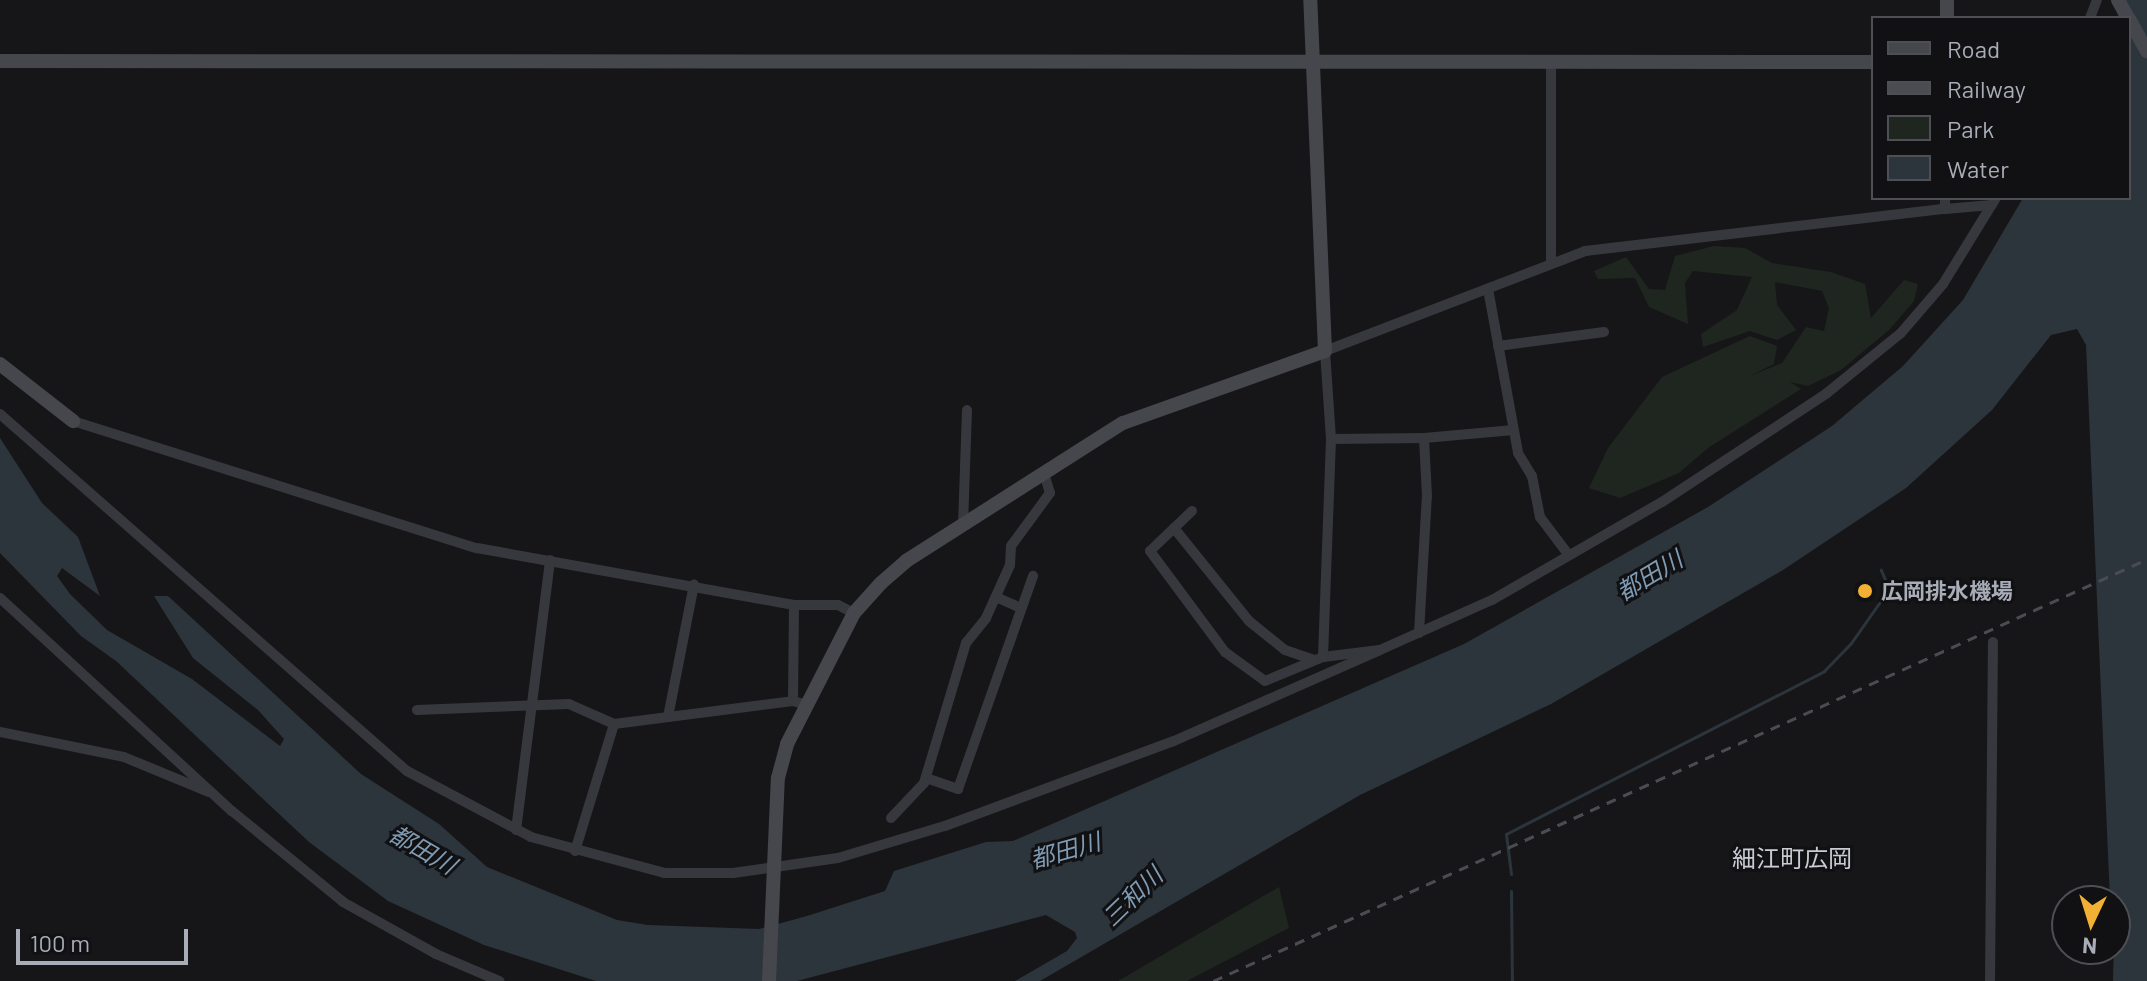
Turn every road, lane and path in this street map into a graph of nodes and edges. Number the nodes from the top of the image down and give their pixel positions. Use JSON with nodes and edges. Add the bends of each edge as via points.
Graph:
{"nodes":[{"id":1,"x":1310,"y":0,"type":"edge"},
{"id":2,"x":2131,"y":23,"type":"edge"},
{"id":3,"x":2147,"y":51,"type":"edge"},
{"id":4,"x":1313,"y":59,"type":"junction"},
{"id":5,"x":1551,"y":60,"type":"junction"},
{"id":6,"x":0,"y":61,"type":"edge"},
{"id":7,"x":1871,"y":62,"type":"edge"},
{"id":8,"x":1994,"y":202,"type":"edge"},
{"id":9,"x":1945,"y":204,"type":"edge"},
{"id":10,"x":1551,"y":263,"type":"junction"},
{"id":11,"x":1488,"y":289,"type":"junction"},
{"id":12,"x":1604,"y":332,"type":"dead end"},
{"id":13,"x":1498,"y":346,"type":"junction"},
{"id":14,"x":1325,"y":351,"type":"junction"},
{"id":15,"x":0,"y":364,"type":"edge"},
{"id":16,"x":967,"y":410,"type":"dead end"},
{"id":17,"x":0,"y":414,"type":"edge"},
{"id":18,"x":73,"y":421,"type":"joint"},
{"id":19,"x":1514,"y":430,"type":"junction"},
{"id":20,"x":1424,"y":438,"type":"junction"},
{"id":21,"x":1331,"y":439,"type":"junction"},
{"id":22,"x":1044,"y":473,"type":"junction"},
{"id":23,"x":1192,"y":511,"type":"dead end"},
{"id":24,"x":963,"y":525,"type":"junction"},
{"id":25,"x":1174,"y":528,"type":"junction"},
{"id":26,"x":1568,"y":554,"type":"junction"},
{"id":27,"x":550,"y":560,"type":"junction"},
{"id":28,"x":1033,"y":576,"type":"dead end"},
{"id":29,"x":694,"y":585,"type":"junction"},
{"id":30,"x":996,"y":597,"type":"junction"},
{"id":31,"x":0,"y":598,"type":"edge"},
{"id":32,"x":794,"y":605,"type":"junction"},
{"id":33,"x":1021,"y":608,"type":"junction"},
{"id":34,"x":854,"y":613,"type":"junction"},
{"id":35,"x":1419,"y":633,"type":"junction"},
{"id":36,"x":1993,"y":642,"type":"dead end"},
{"id":37,"x":1380,"y":650,"type":"junction"},
{"id":38,"x":1318,"y":658,"type":"junction"},
{"id":39,"x":800,"y":703,"type":"junction"},
{"id":40,"x":533,"y":704,"type":"junction"},
{"id":41,"x":417,"y":710,"type":"dead end"},
{"id":42,"x":668,"y":717,"type":"junction"},
{"id":43,"x":614,"y":724,"type":"junction"},
{"id":44,"x":0,"y":732,"type":"edge"},
{"id":45,"x":926,"y":778,"type":"junction"},
{"id":46,"x":211,"y":792,"type":"junction"},
{"id":47,"x":891,"y":818,"type":"dead end"},
{"id":48,"x":516,"y":830,"type":"junction"},
{"id":49,"x":575,"y":851,"type":"junction"},
{"id":50,"x":774,"y":871,"type":"junction"},
{"id":51,"x":499,"y":981,"type":"edge"},
{"id":52,"x":769,"y":981,"type":"edge"},
{"id":53,"x":1990,"y":981,"type":"edge"}],
"edges":[{"from":1,"to":4,"type":"street"},
{"from":2,"to":3,"type":"street"},
{"from":4,"to":5,"type":"street"},
{"from":4,"to":6,"type":"street"},
{"from":4,"to":14,"type":"street"},
{"from":5,"to":7,"type":"street"},
{"from":5,"to":10,"type":"street"},
{"from":8,"to":9,"type":"street"},
{"from":8,"to":26,"type":"street","via":[[1943,284],[1901,333],[1748,448]]},
{"from":9,"to":10,"type":"street","via":[[1628,245]]},
{"from":10,"to":11,"type":"street"},
{"from":11,"to":13,"type":"street"},
{"from":11,"to":14,"type":"street"},
{"from":12,"to":13,"type":"street"},
{"from":13,"to":19,"type":"street"},
{"from":14,"to":21,"type":"street"},
{"from":14,"to":22,"type":"street","via":[[1123,423]]},
{"from":15,"to":18,"type":"street"},
{"from":16,"to":24,"type":"street"},
{"from":17,"to":48,"type":"street","via":[[407,771]]},
{"from":18,"to":27,"type":"street","via":[[477,548]]},
{"from":19,"to":20,"type":"street"},
{"from":19,"to":26,"type":"street","via":[[1518,453],[1532,476],[1540,517]]},
{"from":20,"to":21,"type":"street"},
{"from":20,"to":35,"type":"street","via":[[1427,496]]},
{"from":21,"to":38,"type":"street"},
{"from":22,"to":24,"type":"street"},
{"from":22,"to":30,"type":"street","via":[[1050,493],[1011,546],[1010,565]]},
{"from":23,"to":25,"type":"street"},
{"from":24,"to":34,"type":"street","via":[[906,561]]},
{"from":25,"to":38,"type":"street","via":[[1249,621],[1285,650]]},
{"from":25,"to":38,"type":"street","via":[[1150,551],[1225,652],[1265,681]]},
{"from":26,"to":35,"type":"street","via":[[1492,600]]},
{"from":27,"to":29,"type":"street"},
{"from":27,"to":40,"type":"street"},
{"from":28,"to":33,"type":"street"},
{"from":29,"to":32,"type":"street"},
{"from":29,"to":42,"type":"street"},
{"from":30,"to":33,"type":"street"},
{"from":30,"to":45,"type":"street","via":[[966,643]]},
{"from":31,"to":46,"type":"street"},
{"from":32,"to":34,"type":"street","via":[[838,605]]},
{"from":32,"to":39,"type":"street"},
{"from":33,"to":45,"type":"street","via":[[958,789]]},
{"from":34,"to":39,"type":"street"},
{"from":35,"to":37,"type":"street"},
{"from":36,"to":53,"type":"street"},
{"from":37,"to":38,"type":"street"},
{"from":37,"to":50,"type":"street","via":[[1187,736],[958,821],[838,858]]},
{"from":39,"to":42,"type":"street"},
{"from":39,"to":50,"type":"street","via":[[778,778]]},
{"from":40,"to":41,"type":"street"},
{"from":40,"to":43,"type":"street","via":[[569,704]]},
{"from":40,"to":48,"type":"street"},
{"from":42,"to":43,"type":"street"},
{"from":43,"to":49,"type":"street"},
{"from":44,"to":46,"type":"street","via":[[124,757]]},
{"from":45,"to":47,"type":"street"},
{"from":46,"to":51,"type":"street","via":[[343,902],[436,954]]},
{"from":48,"to":49,"type":"street"},
{"from":49,"to":50,"type":"street","via":[[664,873]]},
{"from":50,"to":52,"type":"street"}]}
